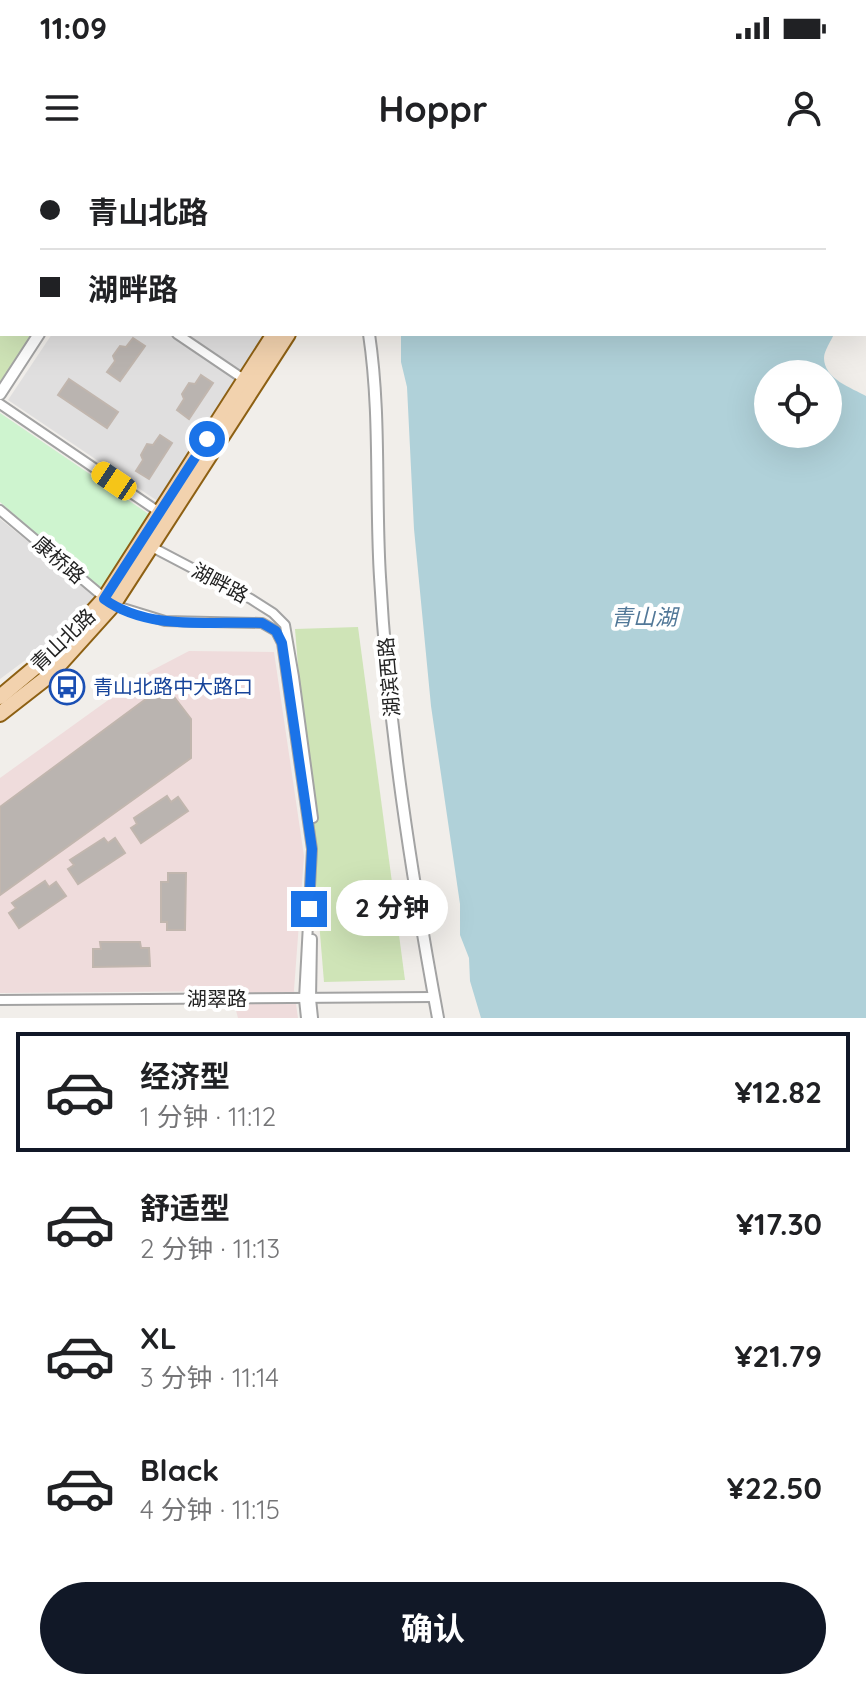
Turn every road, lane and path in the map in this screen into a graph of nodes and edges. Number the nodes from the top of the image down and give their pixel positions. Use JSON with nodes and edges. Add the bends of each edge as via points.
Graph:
{"nodes":[{"id":1,"x":38,"y":336,"type":"edge"},
{"id":2,"x":180,"y":336,"type":"edge"},
{"id":3,"x":273,"y":336,"type":"edge"},
{"id":4,"x":287,"y":336,"type":"edge"},
{"id":5,"x":369,"y":336,"type":"edge"},
{"id":6,"x":245,"y":380,"type":"junction"},
{"id":7,"x":0,"y":394,"type":"edge"},
{"id":8,"x":0,"y":404,"type":"edge"},
{"id":9,"x":0,"y":510,"type":"edge"},
{"id":10,"x":159,"y":512,"type":"junction"},
{"id":11,"x":146,"y":544,"type":"junction"},
{"id":12,"x":112,"y":604,"type":"junction"},
{"id":13,"x":0,"y":697,"type":"edge"},
{"id":14,"x":0,"y":714,"type":"edge"},
{"id":15,"x":434,"y":997,"type":"junction"},
{"id":16,"x":308,"y":999,"type":"junction"},
{"id":17,"x":0,"y":1000,"type":"edge"},
{"id":18,"x":306,"y":1018,"type":"edge"},
{"id":19,"x":313,"y":1018,"type":"edge"},
{"id":20,"x":438,"y":1018,"type":"edge"}],
"edges":[{"from":1,"to":7,"type":"street"},
{"from":2,"to":6,"type":"street"},
{"from":3,"to":6,"type":"main road","name":"青山北路"},
{"from":4,"to":11,"type":"main road","name":"青山北路"},
{"from":5,"to":15,"type":"street","name":"湖滨西路","via":[[380,577],[398,776]]},
{"from":6,"to":10,"type":"main road","name":"青山北路"},
{"from":8,"to":10,"type":"street"},
{"from":9,"to":12,"type":"street","name":"康桥路"},
{"from":10,"to":11,"type":"main road","name":"青山北路"},
{"from":11,"to":12,"type":"main road","name":"青山北路"},
{"from":11,"to":16,"type":"street","name":"湖畔路","via":[[251,599],[285,625],[317,850]]},
{"from":12,"to":13,"type":"main road","name":"青山北路"},
{"from":12,"to":14,"type":"main road","name":"青山北路","via":[[50,675]]},
{"from":12,"to":16,"type":"street","name":"湖畔路","via":[[165,621],[262,623],[276,631],[282,643],[312,849]]},
{"from":15,"to":16,"type":"street","name":"湖翠路"},
{"from":15,"to":20,"type":"street","name":"湖滨西路"},
{"from":16,"to":17,"type":"street","name":"湖翠路"},
{"from":16,"to":18,"type":"street","name":"湖畔路"},
{"from":16,"to":19,"type":"street","name":"湖畔路"}]}
